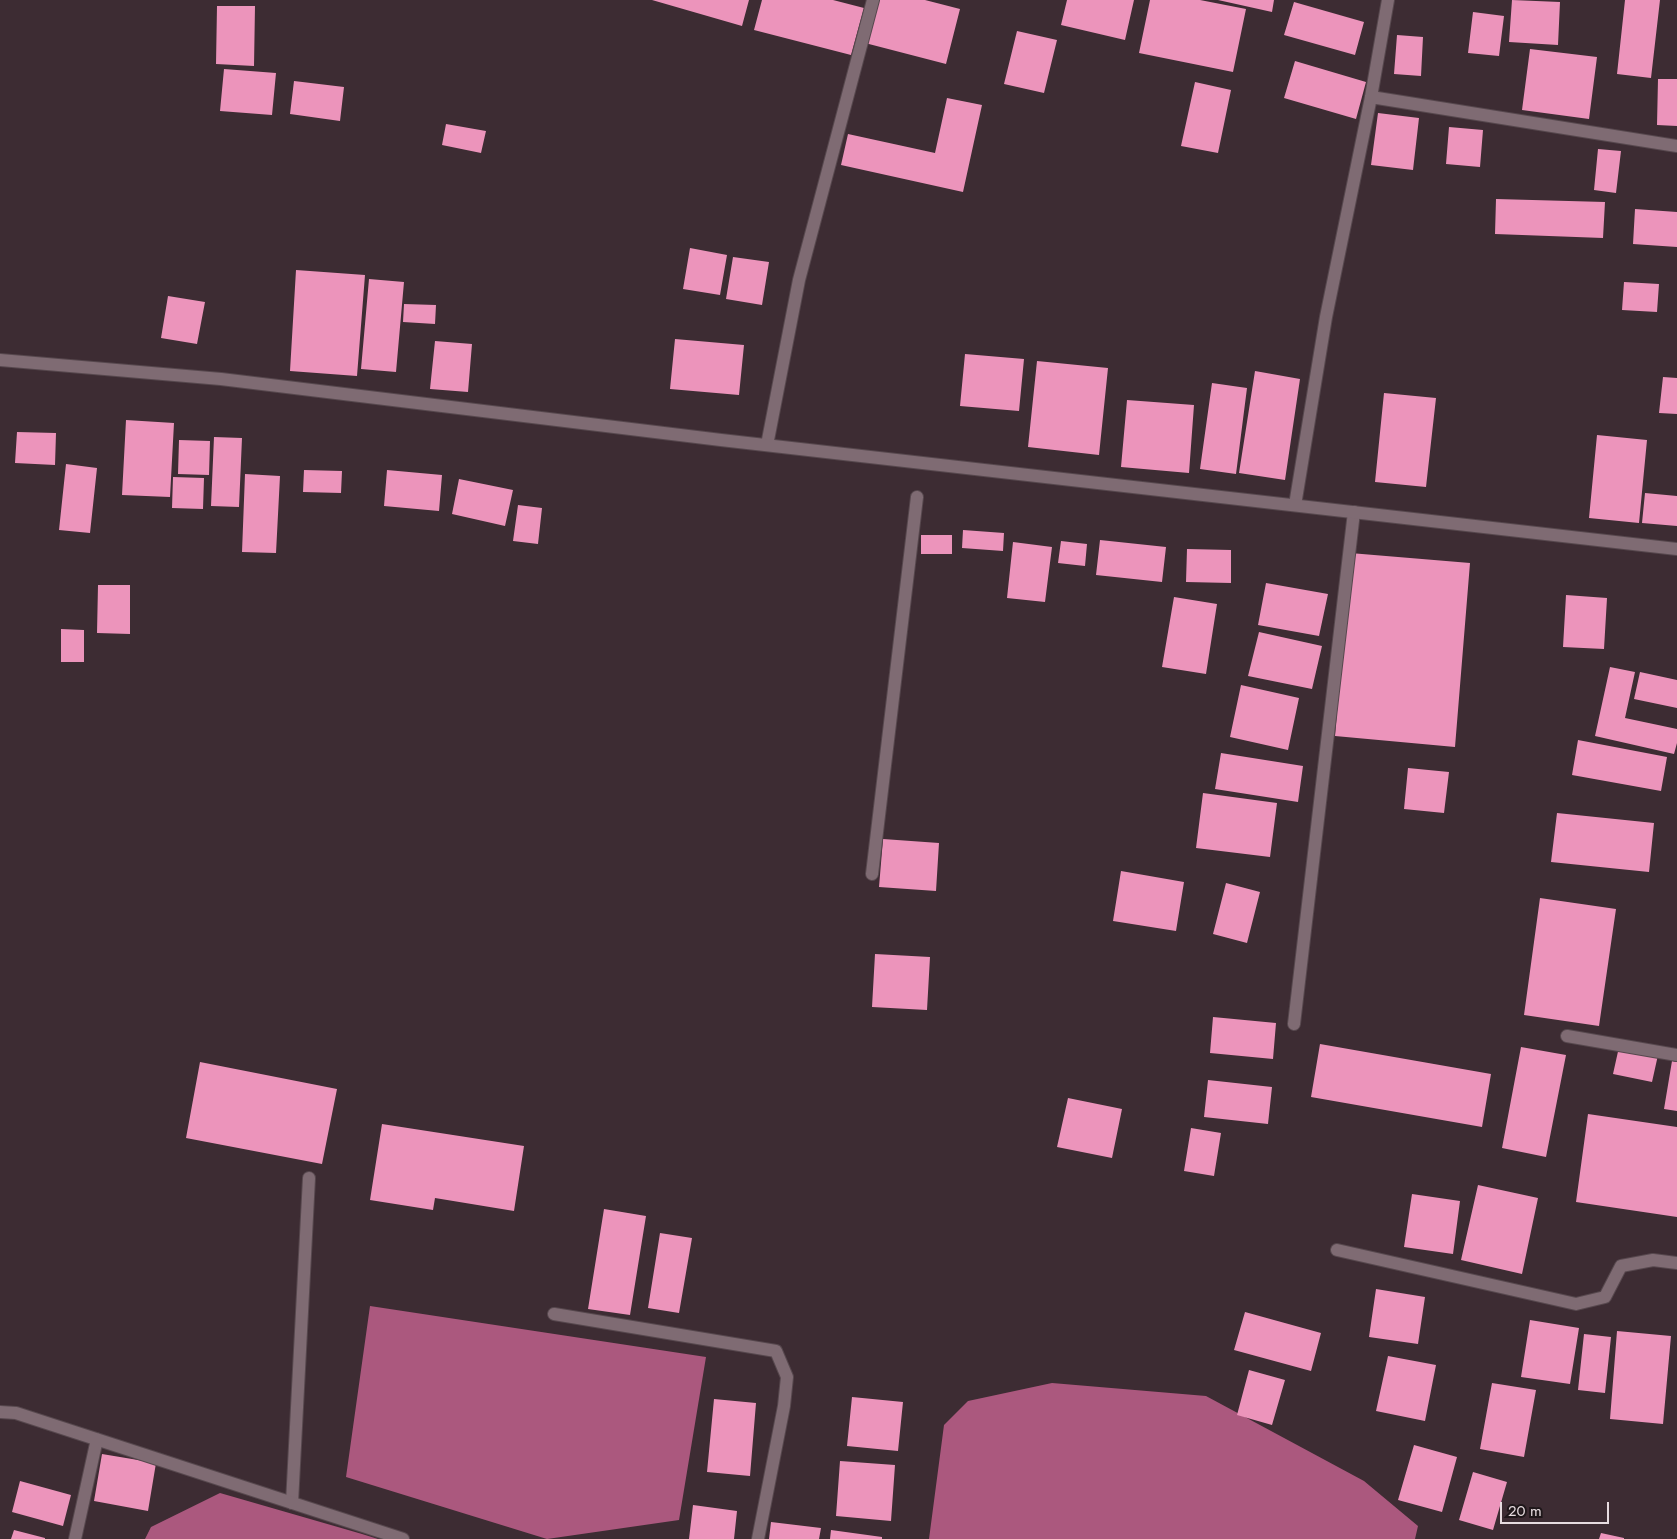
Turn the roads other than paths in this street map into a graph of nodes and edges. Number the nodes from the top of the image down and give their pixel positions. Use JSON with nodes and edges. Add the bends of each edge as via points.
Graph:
{"nodes":[{"id":1,"x":873,"y":0,"type":"edge"},
{"id":2,"x":1388,"y":0,"type":"edge"},
{"id":3,"x":1372,"y":97,"type":"junction"},
{"id":4,"x":1677,"y":146,"type":"edge"},
{"id":5,"x":0,"y":360,"type":"edge"},
{"id":6,"x":766,"y":445,"type":"junction"},
{"id":7,"x":918,"y":497,"type":"dead end"},
{"id":8,"x":1295,"y":505,"type":"junction"},
{"id":9,"x":1354,"y":512,"type":"junction"},
{"id":10,"x":1677,"y":550,"type":"edge"},
{"id":11,"x":872,"y":874,"type":"dead end"},
{"id":12,"x":1294,"y":1024,"type":"dead end"},
{"id":13,"x":1567,"y":1036,"type":"dead end"},
{"id":14,"x":1677,"y":1055,"type":"edge"},
{"id":15,"x":309,"y":1178,"type":"dead end"},
{"id":16,"x":1337,"y":1250,"type":"dead end"},
{"id":17,"x":1677,"y":1263,"type":"edge"},
{"id":18,"x":554,"y":1314,"type":"dead end"},
{"id":19,"x":0,"y":1412,"type":"edge"},
{"id":20,"x":97,"y":1439,"type":"junction"},
{"id":21,"x":292,"y":1503,"type":"junction"},
{"id":22,"x":75,"y":1539,"type":"edge"},
{"id":23,"x":403,"y":1539,"type":"edge"},
{"id":24,"x":758,"y":1539,"type":"edge"}],
"edges":[{"from":1,"to":6,"type":"street","via":[[799,280]]},
{"from":2,"to":3,"type":"street"},
{"from":3,"to":4,"type":"street"},
{"from":3,"to":8,"type":"street","via":[[1326,317]]},
{"from":5,"to":6,"type":"street","via":[[221,379]]},
{"from":6,"to":8,"type":"street"},
{"from":7,"to":11,"type":"street"},
{"from":8,"to":9,"type":"street"},
{"from":9,"to":10,"type":"street"},
{"from":9,"to":12,"type":"street"},
{"from":13,"to":14,"type":"street"},
{"from":15,"to":21,"type":"street"},
{"from":16,"to":17,"type":"street","via":[[1576,1304],[1605,1296],[1621,1266],[1653,1260]]},
{"from":18,"to":24,"type":"street","via":[[776,1351],[787,1377]]},
{"from":19,"to":20,"type":"street","via":[[16,1413]]},
{"from":20,"to":21,"type":"street"},
{"from":20,"to":22,"type":"street"},
{"from":21,"to":23,"type":"street"}]}
